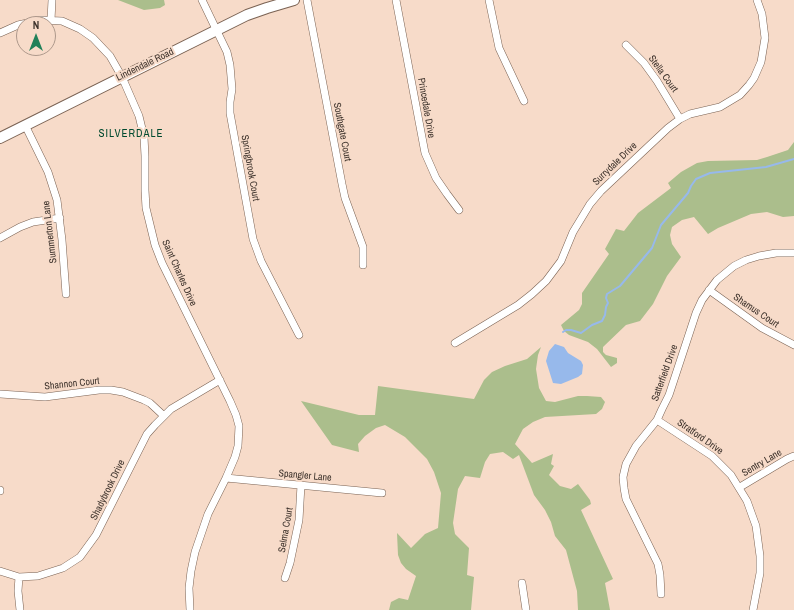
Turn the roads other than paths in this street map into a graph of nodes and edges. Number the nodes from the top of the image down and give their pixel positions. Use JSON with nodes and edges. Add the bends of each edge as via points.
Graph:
{"nodes":[{"id":1,"x":52,"y":0,"type":"edge"},
{"id":2,"x":202,"y":0,"type":"edge"},
{"id":3,"x":294,"y":0,"type":"edge"},
{"id":4,"x":307,"y":0,"type":"edge"},
{"id":5,"x":396,"y":0,"type":"edge"},
{"id":6,"x":489,"y":0,"type":"edge"},
{"id":7,"x":757,"y":0,"type":"edge"},
{"id":8,"x":51,"y":16,"type":"edge"},
{"id":9,"x":56,"y":21,"type":"edge"},
{"id":10,"x":16,"y":26,"type":"edge"},
{"id":11,"x":216,"y":30,"type":"junction"},
{"id":12,"x":0,"y":33,"type":"edge"},
{"id":13,"x":626,"y":45,"type":"dead end"},
{"id":14,"x":122,"y":77,"type":"junction"},
{"id":15,"x":524,"y":101,"type":"dead end"},
{"id":16,"x":680,"y":119,"type":"junction"},
{"id":17,"x":25,"y":125,"type":"junction"},
{"id":18,"x":0,"y":138,"type":"edge"},
{"id":19,"x":459,"y":210,"type":"dead end"},
{"id":20,"x":60,"y":218,"type":"junction"},
{"id":21,"x":0,"y":238,"type":"edge"},
{"id":22,"x":794,"y":253,"type":"edge"},
{"id":23,"x":363,"y":265,"type":"dead end"},
{"id":24,"x":709,"y":290,"type":"junction"},
{"id":25,"x":66,"y":294,"type":"dead end"},
{"id":26,"x":299,"y":335,"type":"dead end"},
{"id":27,"x":455,"y":343,"type":"dead end"},
{"id":28,"x":794,"y":345,"type":"edge"},
{"id":29,"x":220,"y":380,"type":"junction"},
{"id":30,"x":0,"y":394,"type":"edge"},
{"id":31,"x":164,"y":416,"type":"junction"},
{"id":32,"x":657,"y":420,"type":"junction"},
{"id":33,"x":794,"y":456,"type":"edge"},
{"id":34,"x":226,"y":478,"type":"junction"},
{"id":35,"x":301,"y":485,"type":"junction"},
{"id":36,"x":740,"y":487,"type":"junction"},
{"id":37,"x":382,"y":493,"type":"dead end"},
{"id":38,"x":0,"y":571,"type":"edge"},
{"id":39,"x":19,"y":576,"type":"junction"},
{"id":40,"x":285,"y":578,"type":"dead end"},
{"id":41,"x":522,"y":583,"type":"dead end"},
{"id":42,"x":661,"y":594,"type":"dead end"},
{"id":43,"x":20,"y":610,"type":"edge"},
{"id":44,"x":190,"y":610,"type":"edge"},
{"id":45,"x":526,"y":610,"type":"edge"},
{"id":46,"x":753,"y":610,"type":"edge"}],
"edges":[{"from":1,"to":8,"type":"street"},
{"from":2,"to":11,"type":"street","name":"Springbrook Court"},
{"from":3,"to":11,"type":"street","name":"Lindendale Road","via":[[247,15]]},
{"from":4,"to":23,"type":"street","name":"Southgate Court","via":[[343,191],[363,247]]},
{"from":5,"to":19,"type":"street","name":"Princedale Drive","via":[[425,153],[436,178]]},
{"from":6,"to":15,"type":"street","via":[[499,48]]},
{"from":7,"to":16,"type":"street","name":"Surrydale Drive","via":[[762,14],[765,38],[761,62],[754,78],[740,95],[720,107]]},
{"from":9,"to":14,"type":"street","name":"Saint Charles Drive","via":[[80,29],[93,38],[110,56]]},
{"from":10,"to":12,"type":"street","name":"Saint Charles Drive"},
{"from":11,"to":14,"type":"street","name":"Lindendale Road"},
{"from":11,"to":26,"type":"street","name":"Springbrook Court","via":[[230,64],[230,113],[253,239],[261,261]]},
{"from":13,"to":16,"type":"street","name":"Stella Court","via":[[644,63]]},
{"from":14,"to":17,"type":"street","name":"Lindendale Road"},
{"from":14,"to":29,"type":"street","name":"Saint Charles Drive","via":[[139,116],[144,137],[146,208],[155,245]]},
{"from":16,"to":27,"type":"street","name":"Surrydale Drive","via":[[590,204],[573,232],[561,261],[546,281],[518,305]]},
{"from":17,"to":18,"type":"street","name":"Lindendale Road"},
{"from":17,"to":20,"type":"street","name":"Summerton Lane","via":[[48,172]]},
{"from":20,"to":21,"type":"street","via":[[20,226]]},
{"from":20,"to":25,"type":"street","name":"Summerton Lane"},
{"from":22,"to":24,"type":"street","name":"Satterfield Drive","via":[[776,253],[746,260],[723,274]]},
{"from":24,"to":28,"type":"street","name":"Shamus Court","via":[[762,328]]},
{"from":24,"to":32,"type":"street","name":"Satterfield Drive","via":[[696,313],[669,395]]},
{"from":29,"to":31,"type":"street","name":"Shadybrook Drive"},
{"from":29,"to":34,"type":"street","name":"Saint Charles Drive","via":[[234,408],[238,426],[238,446]]},
{"from":30,"to":31,"type":"street","name":"Shannon Court","via":[[45,397],[111,390],[144,400]]},
{"from":31,"to":39,"type":"street","name":"Shadybrook Drive","via":[[147,434],[96,535],[80,558],[51,573]]},
{"from":32,"to":36,"type":"street","name":"Stratford Drive","via":[[712,456]]},
{"from":32,"to":42,"type":"street","name":"Satterfield Drive","via":[[630,455],[624,471],[624,488],[626,500],[658,564]]},
{"from":33,"to":36,"type":"street","name":"Sentry Lane"},
{"from":34,"to":35,"type":"street","name":"Spangler Lane"},
{"from":34,"to":44,"type":"street","name":"Saint Charles Drive","via":[[208,514],[195,552],[189,588]]},
{"from":35,"to":37,"type":"street","name":"Spangler Lane"},
{"from":35,"to":40,"type":"street","name":"Selma Court","via":[[299,520]]},
{"from":36,"to":46,"type":"street","name":"Stratford Drive","via":[[754,518],[759,540],[760,573]]},
{"from":38,"to":39,"type":"street","name":"Shadybrook Drive"},
{"from":39,"to":43,"type":"street"},
{"from":41,"to":45,"type":"street"}]}
